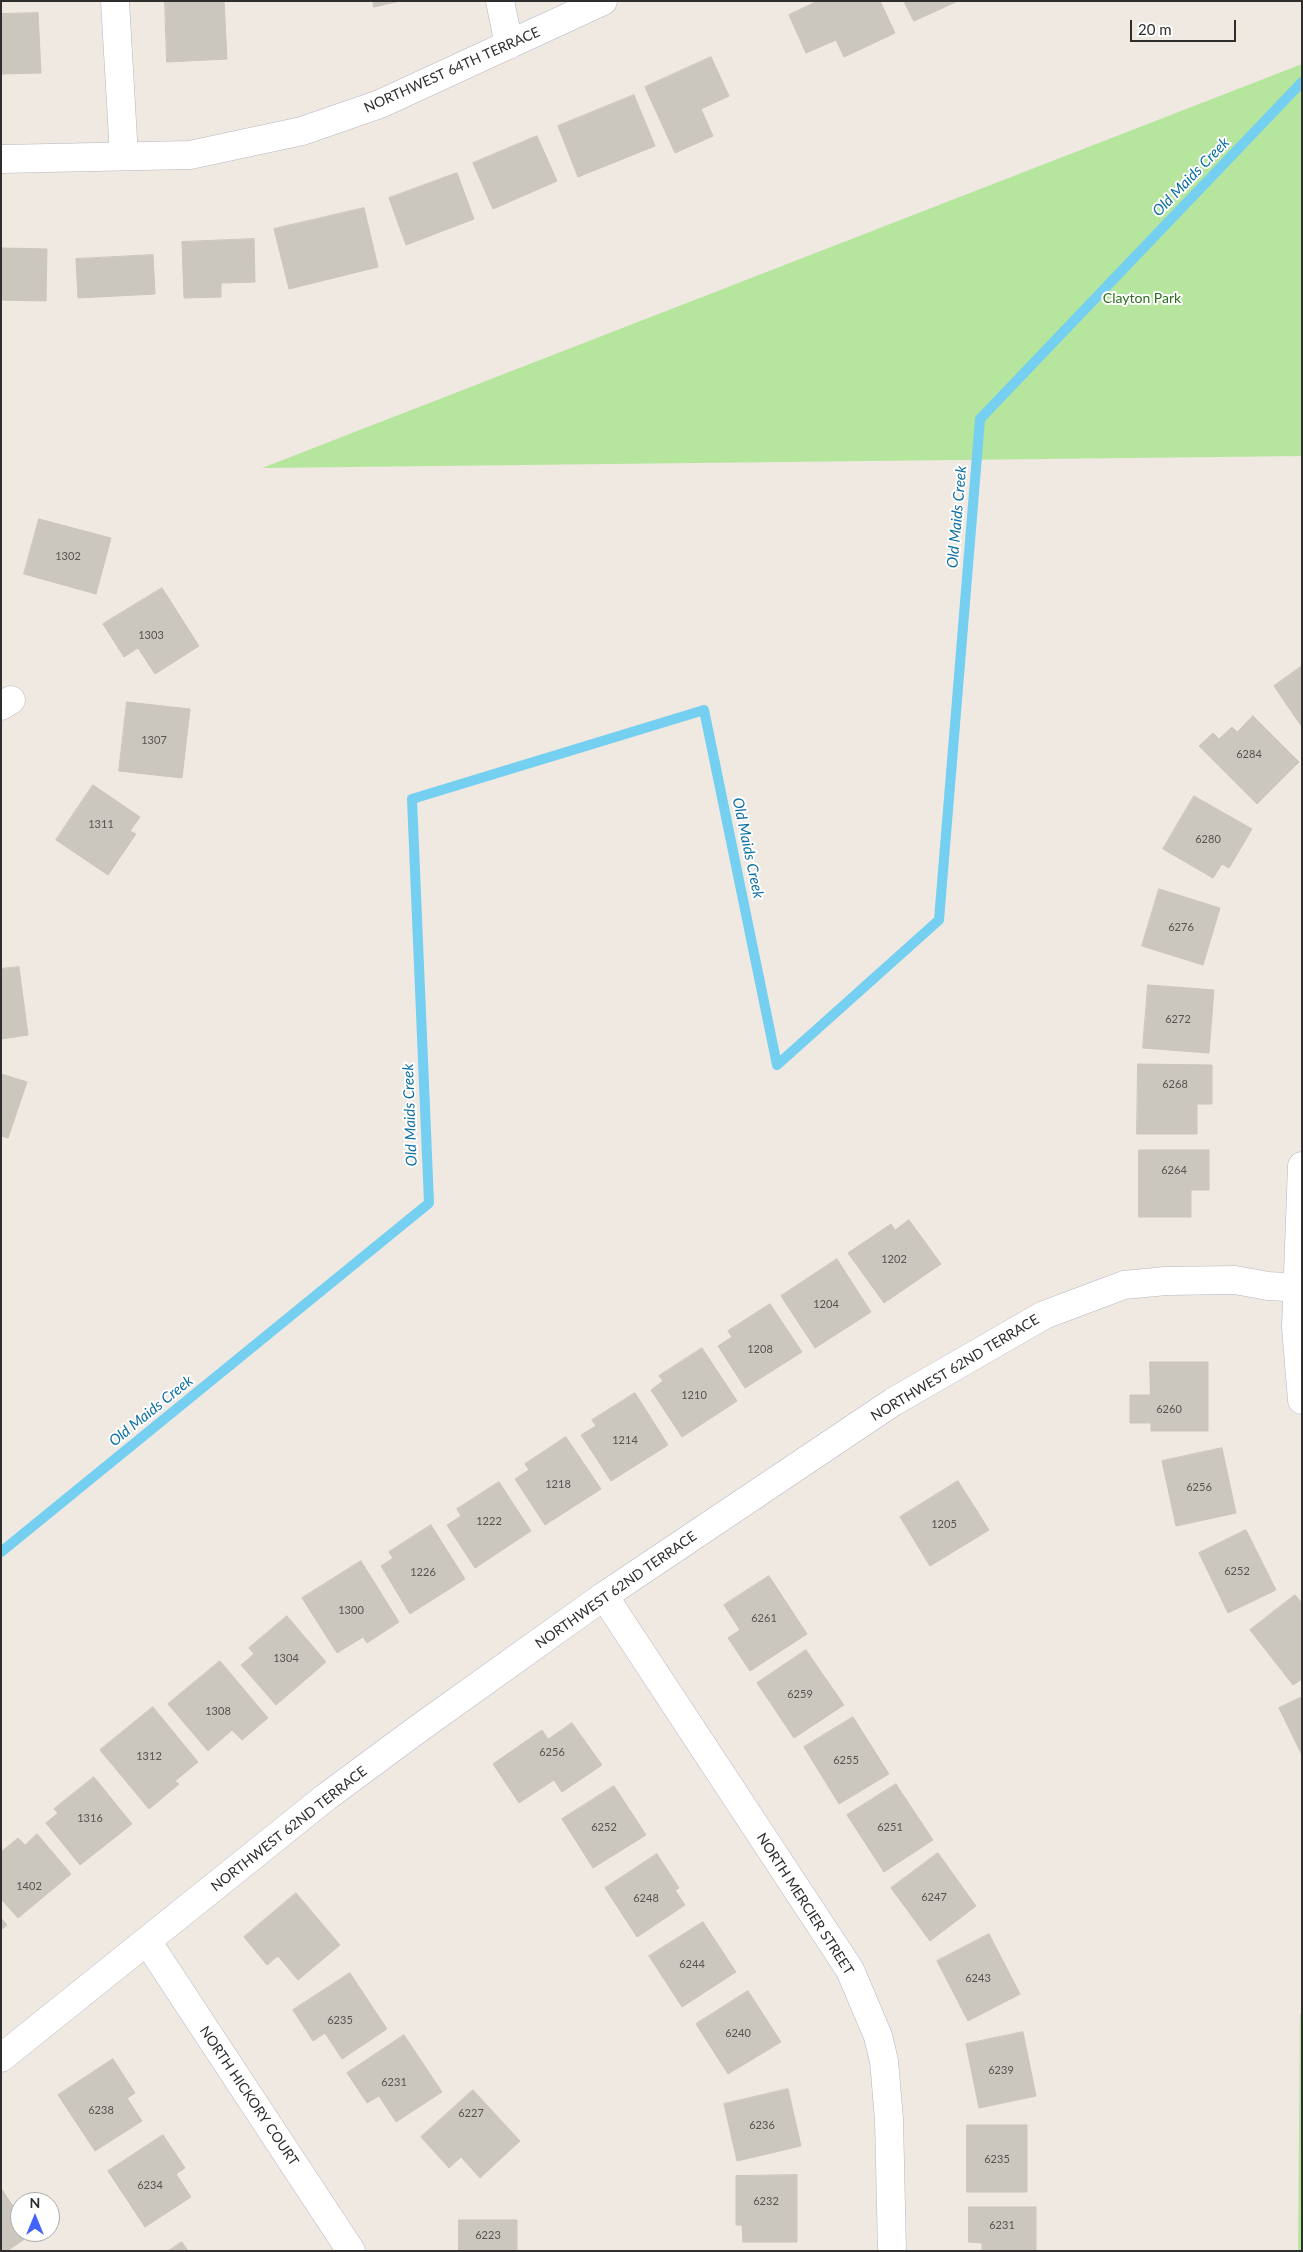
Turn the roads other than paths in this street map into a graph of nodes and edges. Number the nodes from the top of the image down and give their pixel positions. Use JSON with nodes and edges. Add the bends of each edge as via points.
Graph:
{"nodes":[{"id":1,"x":115,"y":1,"type":"edge"},
{"id":2,"x":500,"y":1,"type":"edge"},
{"id":3,"x":603,"y":1,"type":"edge"},
{"id":4,"x":508,"y":45,"type":"junction"},
{"id":5,"x":124,"y":156,"type":"junction"},
{"id":6,"x":1,"y":159,"type":"edge"},
{"id":7,"x":1302,"y":1166,"type":"edge"},
{"id":8,"x":1300,"y":1288,"type":"edge"},
{"id":9,"x":1302,"y":1400,"type":"edge"},
{"id":10,"x":604,"y":1596,"type":"junction"},
{"id":11,"x":147,"y":1941,"type":"junction"},
{"id":12,"x":1,"y":2058,"type":"edge"},
{"id":13,"x":352,"y":2251,"type":"edge"},
{"id":14,"x":892,"y":2251,"type":"edge"}],
"edges":[{"from":1,"to":5,"type":"street"},
{"from":2,"to":4,"type":"street"},
{"from":3,"to":4,"type":"street","name":"NORTHWEST 64TH TERRACE"},
{"from":4,"to":5,"type":"street","name":"NORTHWEST 64TH TERRACE","via":[[380,104],[302,131],[190,154]]},
{"from":5,"to":6,"type":"street","name":"NORTHWEST 64TH TERRACE"},
{"from":7,"to":8,"type":"street"},
{"from":8,"to":9,"type":"street","via":[[1296,1327]]},
{"from":8,"to":10,"type":"street","name":"NORTHWEST 62ND TERRACE","via":[[1234,1280],[1124,1285],[1044,1315],[893,1402]]},
{"from":10,"to":11,"type":"street","name":"NORTHWEST 62ND TERRACE","via":[[326,1797]]},
{"from":10,"to":14,"type":"street","name":"NORTH MERCIER STREET","via":[[850,1970],[878,2036],[884,2061],[889,2119]]},
{"from":11,"to":12,"type":"street","name":"NORTHWEST 62ND TERRACE"},
{"from":11,"to":13,"type":"street","name":"NORTH HICKORY COURT"}]}
